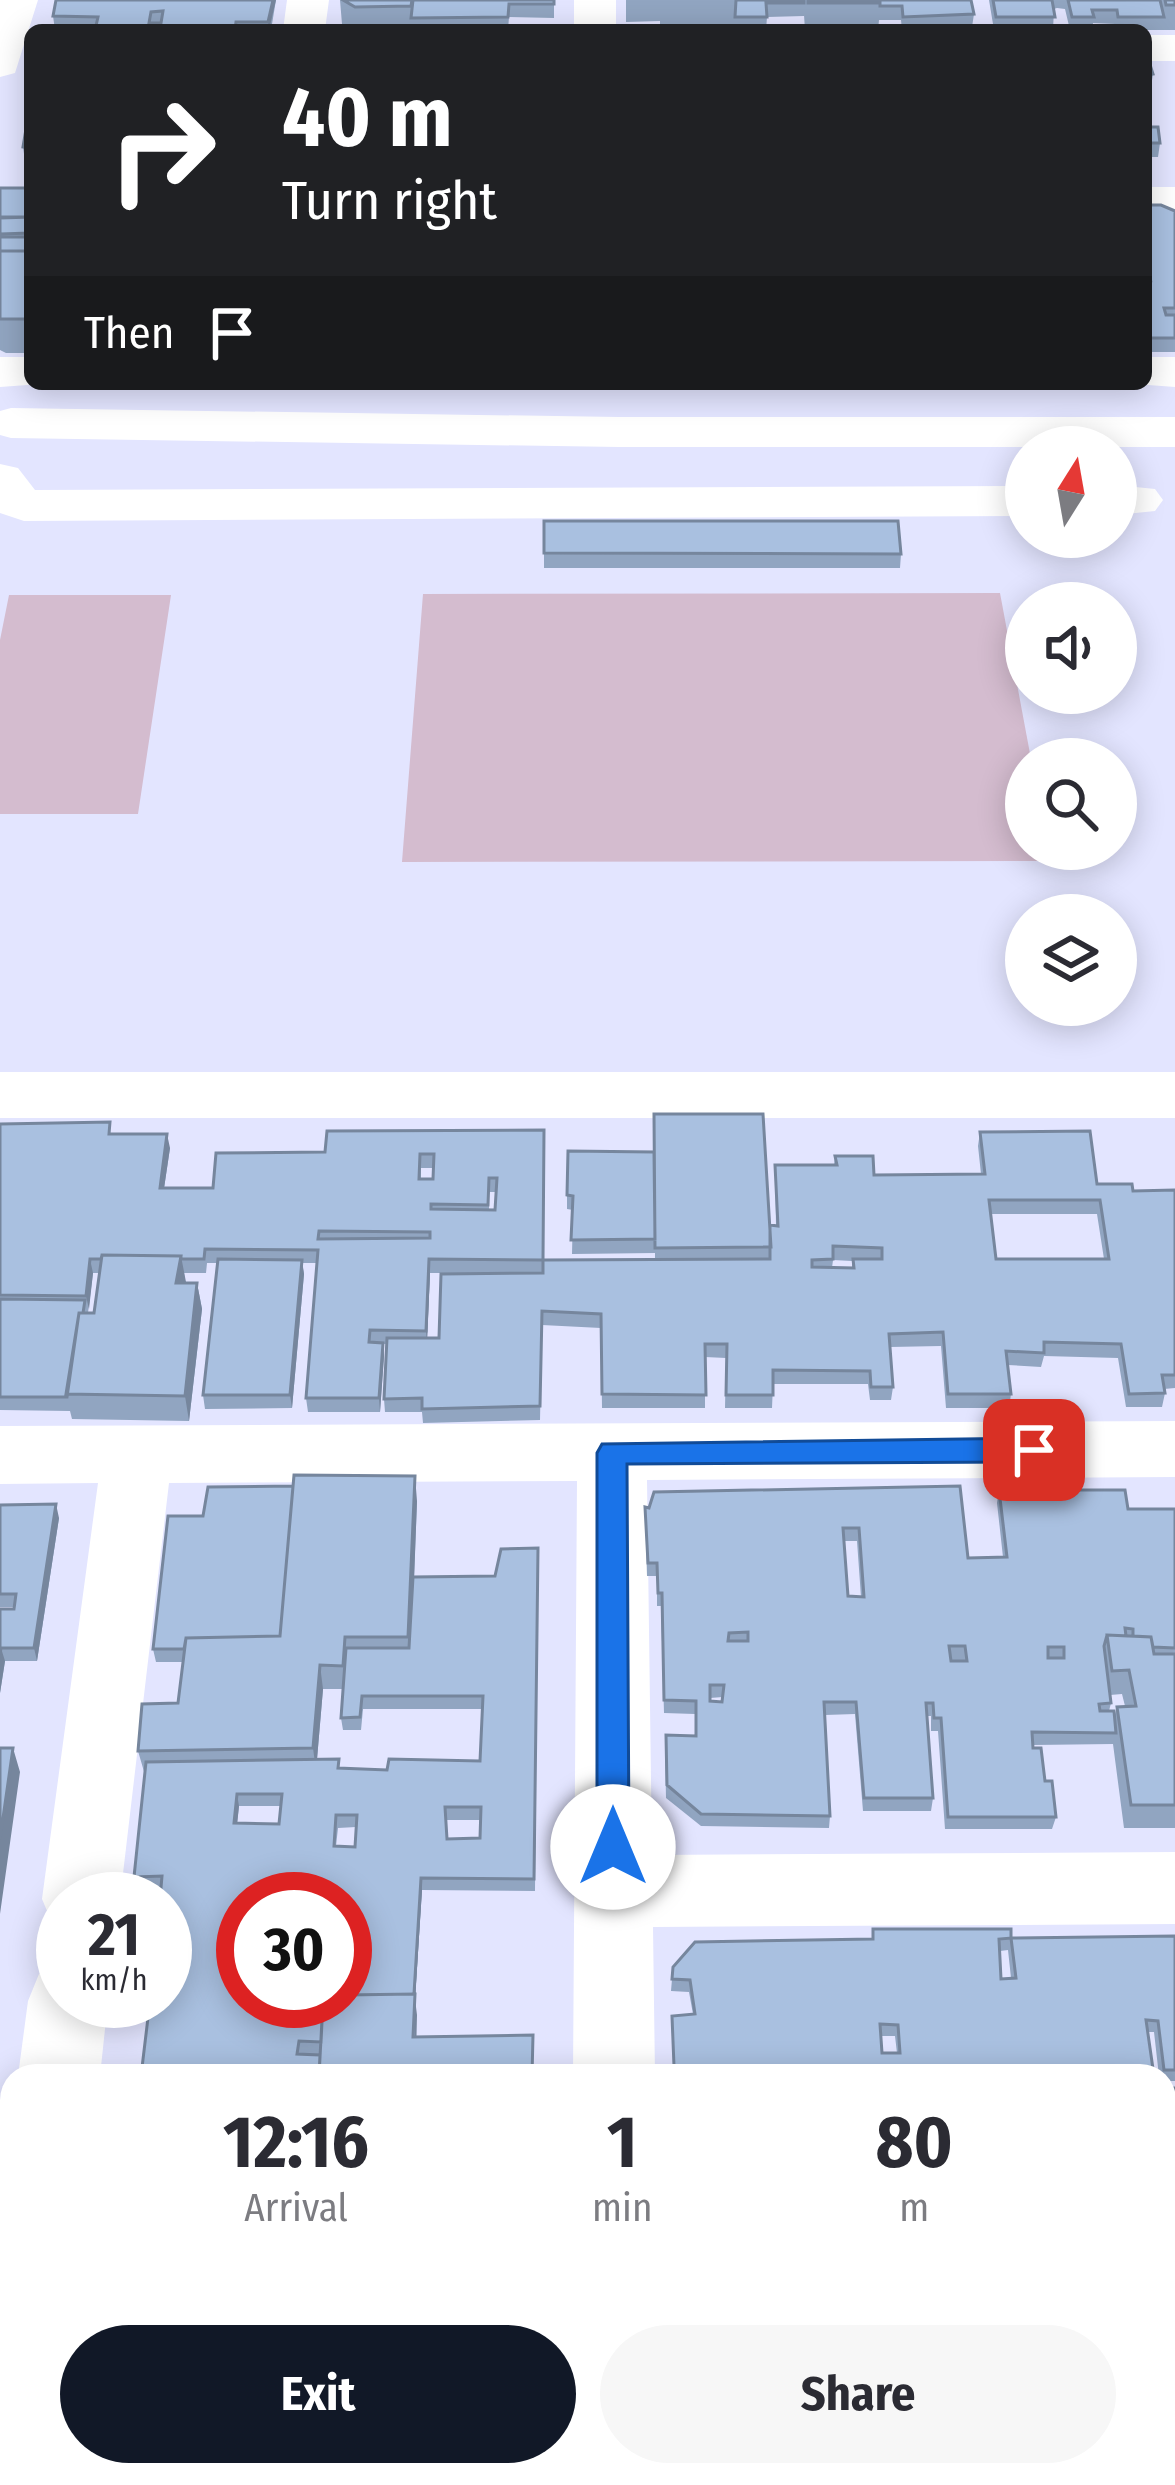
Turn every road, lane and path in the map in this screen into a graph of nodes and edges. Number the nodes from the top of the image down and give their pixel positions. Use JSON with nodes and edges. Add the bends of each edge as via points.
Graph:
{"nodes":[{"id":1,"x":17,"y":0,"type":"edge"},
{"id":2,"x":0,"y":64,"type":"edge"},
{"id":3,"x":17,"y":372,"type":"edge"},
{"id":4,"x":615,"y":408,"type":"edge"},
{"id":5,"x":1175,"y":432,"type":"edge"},
{"id":6,"x":5,"y":445,"type":"edge"},
{"id":7,"x":0,"y":479,"type":"edge"},
{"id":8,"x":1005,"y":501,"type":"edge"},
{"id":9,"x":627,"y":503,"type":"junction"},
{"id":10,"x":1175,"y":1095,"type":"edge"},
{"id":11,"x":0,"y":1096,"type":"edge"},
{"id":12,"x":1175,"y":1449,"type":"edge"},
{"id":13,"x":612,"y":1453,"type":"junction"},
{"id":14,"x":0,"y":1455,"type":"edge"},
{"id":15,"x":137,"y":1455,"type":"junction"},
{"id":16,"x":84,"y":1872,"type":"edge"},
{"id":17,"x":1175,"y":1888,"type":"edge"},
{"id":18,"x":613,"y":1891,"type":"junction"},
{"id":19,"x":65,"y":2028,"type":"edge"},
{"id":20,"x":60,"y":2064,"type":"edge"},
{"id":21,"x":614,"y":2064,"type":"edge"}],
"edges":[{"from":1,"to":2,"type":"street"},
{"from":3,"to":6,"type":"street"},
{"from":4,"to":5,"type":"street"},
{"from":4,"to":6,"type":"street"},
{"from":4,"to":9,"type":"street"},
{"from":7,"to":9,"type":"street","via":[[5,494],[24,506]]},
{"from":8,"to":9,"type":"street"},
{"from":10,"to":11,"type":"street"},
{"from":12,"to":13,"type":"street"},
{"from":13,"to":15,"type":"street"},
{"from":13,"to":18,"type":"street"},
{"from":14,"to":15,"type":"street"},
{"from":15,"to":16,"type":"street"},
{"from":17,"to":18,"type":"street"},
{"from":18,"to":21,"type":"street"},
{"from":19,"to":20,"type":"street"}]}
